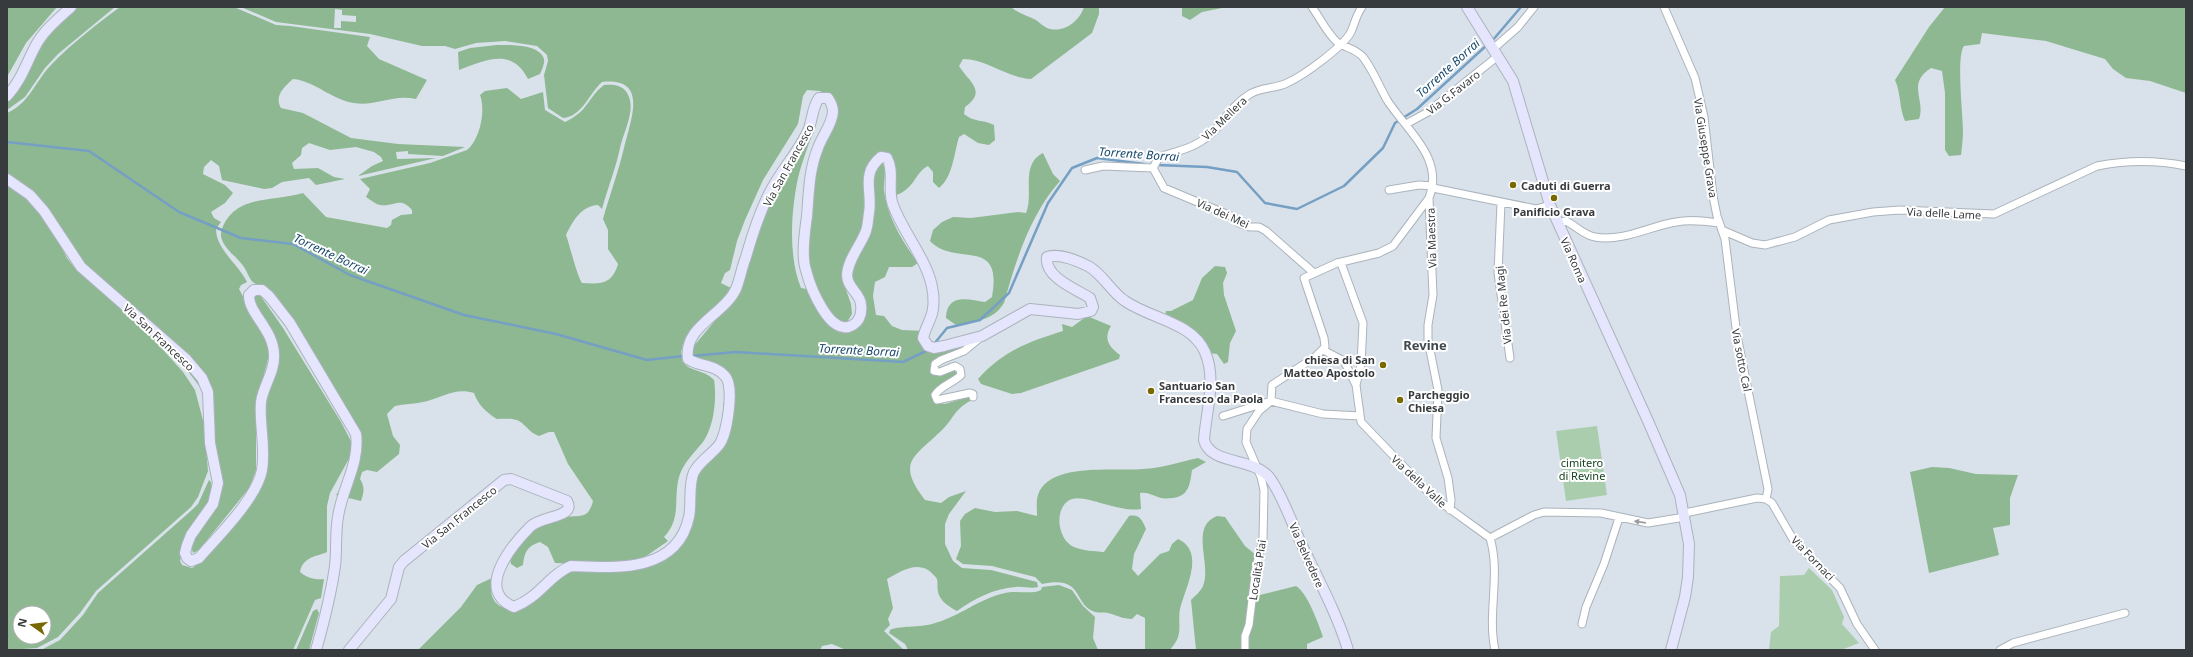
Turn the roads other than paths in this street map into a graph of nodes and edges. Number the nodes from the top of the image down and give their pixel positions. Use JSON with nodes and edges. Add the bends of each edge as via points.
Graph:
{"nodes":[{"id":1,"x":71,"y":7,"type":"edge"},
{"id":2,"x":1312,"y":7,"type":"edge"},
{"id":3,"x":1362,"y":7,"type":"edge"},
{"id":4,"x":1467,"y":7,"type":"edge"},
{"id":5,"x":1534,"y":7,"type":"edge"},
{"id":6,"x":1664,"y":7,"type":"edge"},
{"id":7,"x":1340,"y":43,"type":"junction"},
{"id":8,"x":1494,"y":51,"type":"junction"},
{"id":9,"x":7,"y":96,"type":"edge"},
{"id":10,"x":1405,"y":123,"type":"junction"},
{"id":11,"x":1154,"y":166,"type":"junction"},
{"id":12,"x":2186,"y":166,"type":"edge"},
{"id":13,"x":1084,"y":170,"type":"dead end"},
{"id":14,"x":7,"y":179,"type":"edge"},
{"id":15,"x":1433,"y":187,"type":"junction"},
{"id":16,"x":1389,"y":190,"type":"dead end"},
{"id":17,"x":1429,"y":198,"type":"junction"},
{"id":18,"x":1501,"y":203,"type":"junction"},
{"id":19,"x":1550,"y":205,"type":"junction"},
{"id":20,"x":1558,"y":223,"type":"junction"},
{"id":21,"x":1719,"y":223,"type":"junction"},
{"id":22,"x":1724,"y":231,"type":"junction"},
{"id":23,"x":1341,"y":263,"type":"junction"},
{"id":24,"x":1314,"y":273,"type":"junction"},
{"id":25,"x":982,"y":336,"type":"junction"},
{"id":26,"x":1323,"y":350,"type":"junction"},
{"id":27,"x":1510,"y":358,"type":"dead end"},
{"id":28,"x":1356,"y":385,"type":"junction"},
{"id":29,"x":973,"y":397,"type":"dead end"},
{"id":30,"x":1271,"y":401,"type":"junction"},
{"id":31,"x":1222,"y":416,"type":"dead end"},
{"id":32,"x":1360,"y":416,"type":"junction"},
{"id":33,"x":1256,"y":466,"type":"junction"},
{"id":34,"x":1766,"y":499,"type":"junction"},
{"id":35,"x":1450,"y":510,"type":"junction"},
{"id":36,"x":1685,"y":515,"type":"junction"},
{"id":37,"x":1619,"y":518,"type":"junction"},
{"id":38,"x":1490,"y":538,"type":"junction"},
{"id":39,"x":2125,"y":613,"type":"dead end"},
{"id":40,"x":1582,"y":624,"type":"dead end"},
{"id":41,"x":316,"y":650,"type":"edge"},
{"id":42,"x":349,"y":650,"type":"edge"},
{"id":43,"x":1245,"y":650,"type":"edge"},
{"id":44,"x":1348,"y":650,"type":"edge"},
{"id":45,"x":1495,"y":650,"type":"edge"},
{"id":46,"x":1671,"y":650,"type":"edge"},
{"id":47,"x":1875,"y":650,"type":"edge"},
{"id":48,"x":2000,"y":650,"type":"edge"}],
"edges":[{"from":1,"to":9,"type":"street","via":[[44,32],[21,77]]},
{"from":2,"to":7,"type":"street","name":"Via Maestra"},
{"from":3,"to":7,"type":"street","name":"Via Mellera","via":[[1350,33]]},
{"from":4,"to":8,"type":"street","name":"Via Roma"},
{"from":5,"to":8,"type":"street","name":"Via G.Favaro"},
{"from":6,"to":21,"type":"street","name":"Via Giuseppe Grava","via":[[1695,78],[1704,117],[1713,196]]},
{"from":7,"to":10,"type":"street","name":"Via Maestra","via":[[1353,48],[1363,58]]},
{"from":7,"to":11,"type":"street","name":"Via Mellera","via":[[1314,68],[1288,83],[1250,94],[1238,103],[1215,130],[1190,149],[1159,157]]},
{"from":8,"to":10,"type":"street","name":"Via G.Favaro","via":[[1428,112]]},
{"from":8,"to":19,"type":"street","name":"Via Roma","via":[[1513,81],[1519,96]]},
{"from":10,"to":15,"type":"street","name":"Via Maestra","via":[[1416,135],[1430,163]]},
{"from":11,"to":13,"type":"street","via":[[1103,166]]},
{"from":11,"to":24,"type":"street","name":"Via dei Mei","via":[[1164,188],[1231,216],[1239,223],[1258,226],[1285,246]]},
{"from":12,"to":22,"type":"street","name":"Via delle Lame","via":[[2152,161],[2098,166],[1994,214],[1900,210],[1873,212],[1829,220],[1795,237],[1765,245],[1752,243]]},
{"from":14,"to":41,"type":"street","name":"Via San Francesco","via":[[30,195],[44,211],[81,267],[186,359],[202,378],[208,392],[210,443],[218,483],[213,504],[187,545],[185,553],[191,561],[199,558],[257,489],[262,469],[261,402],[274,355],[271,339],[249,302],[249,295],[254,290],[262,290],[290,323],[356,434],[358,448],[338,515],[335,566]]},
{"from":15,"to":16,"type":"street","via":[[1419,185]]},
{"from":15,"to":17,"type":"street","name":"Via Maestra"},
{"from":15,"to":18,"type":"street"},
{"from":17,"to":23,"type":"street","via":[[1393,246],[1380,253]]},
{"from":17,"to":35,"type":"street","name":"Via Maestra","via":[[1433,295],[1428,340],[1438,390],[1436,438],[1448,478]]},
{"from":18,"to":19,"type":"street","via":[[1536,209]]},
{"from":18,"to":27,"type":"street","name":"Via dei Re Magi","via":[[1498,273]]},
{"from":19,"to":20,"type":"street","name":"Via Roma"},
{"from":20,"to":21,"type":"street","via":[[1566,221],[1588,235],[1609,238],[1622,237],[1677,222]]},
{"from":20,"to":36,"type":"street","name":"Via Roma","via":[[1648,421],[1680,495]]},
{"from":21,"to":22,"type":"street","name":"Via sotto Cal"},
{"from":22,"to":34,"type":"street","name":"Via sotto Cal","via":[[1737,336],[1768,489]]},
{"from":23,"to":24,"type":"street"},
{"from":23,"to":28,"type":"street","via":[[1363,323],[1361,365]]},
{"from":24,"to":26,"type":"street","via":[[1304,278],[1326,344]]},
{"from":25,"to":29,"type":"street","via":[[964,351],[935,364],[934,371],[940,372],[955,366],[960,369],[961,375],[937,391],[937,400],[970,393]]},
{"from":25,"to":33,"type":"street","name":"Via San Francesco","via":[[1030,309],[1078,314],[1091,311],[1093,307],[1090,298],[1057,278],[1046,264],[1048,257],[1055,255],[1089,266],[1124,301],[1188,330],[1197,338],[1208,361],[1211,382],[1205,447],[1214,454]]},
{"from":25,"to":42,"type":"street","name":"Via San Francesco","via":[[931,347],[923,338],[933,310],[933,292],[927,270],[892,204],[892,166],[887,158],[881,157],[874,163],[870,174],[870,210],[866,231],[847,274],[848,284],[861,301],[862,311],[859,320],[852,326],[843,327],[835,324],[825,314],[805,268],[810,174],[833,111],[828,98],[819,98],[814,105],[812,124],[806,136],[769,194],[750,241],[736,289],[700,327],[688,345],[688,359],[696,364],[716,367],[726,377],[730,388],[725,436],[693,474],[690,515],[685,534],[658,559],[637,566],[571,566],[561,570],[525,603],[514,606],[500,597],[496,586],[498,573],[505,558],[533,524],[545,518],[565,514],[569,506],[567,501],[511,479],[504,480],[398,568],[391,599]]},
{"from":26,"to":28,"type":"street","via":[[1344,361]]},
{"from":26,"to":30,"type":"street","via":[[1272,385]]},
{"from":28,"to":32,"type":"street"},
{"from":30,"to":31,"type":"street"},
{"from":30,"to":32,"type":"street","via":[[1324,414]]},
{"from":30,"to":33,"type":"street","via":[[1259,411],[1247,429],[1246,442]]},
{"from":32,"to":35,"type":"street","name":"Via della Valle","via":[[1361,422],[1374,437],[1432,496]]},
{"from":33,"to":43,"type":"street","name":"Località Piai","via":[[1264,490],[1263,539],[1256,567]]},
{"from":33,"to":44,"type":"street","name":"Via Belvedere","via":[[1269,478],[1287,512]]},
{"from":34,"to":36,"type":"street","via":[[1756,498]]},
{"from":34,"to":47,"type":"street","name":"Via Fornaci","via":[[1775,506],[1794,541],[1840,588],[1857,624]]},
{"from":35,"to":38,"type":"street","name":"Via della Valle"},
{"from":36,"to":37,"type":"street","one_way":true,"via":[[1648,523]]},
{"from":36,"to":46,"type":"street","via":[[1689,544],[1688,578]]},
{"from":37,"to":38,"type":"street","via":[[1602,513],[1544,512],[1534,514]]},
{"from":37,"to":40,"type":"street"},
{"from":38,"to":45,"type":"street","via":[[1493,556],[1491,627]]},
{"from":39,"to":48,"type":"street","via":[[2013,643]]}]}
